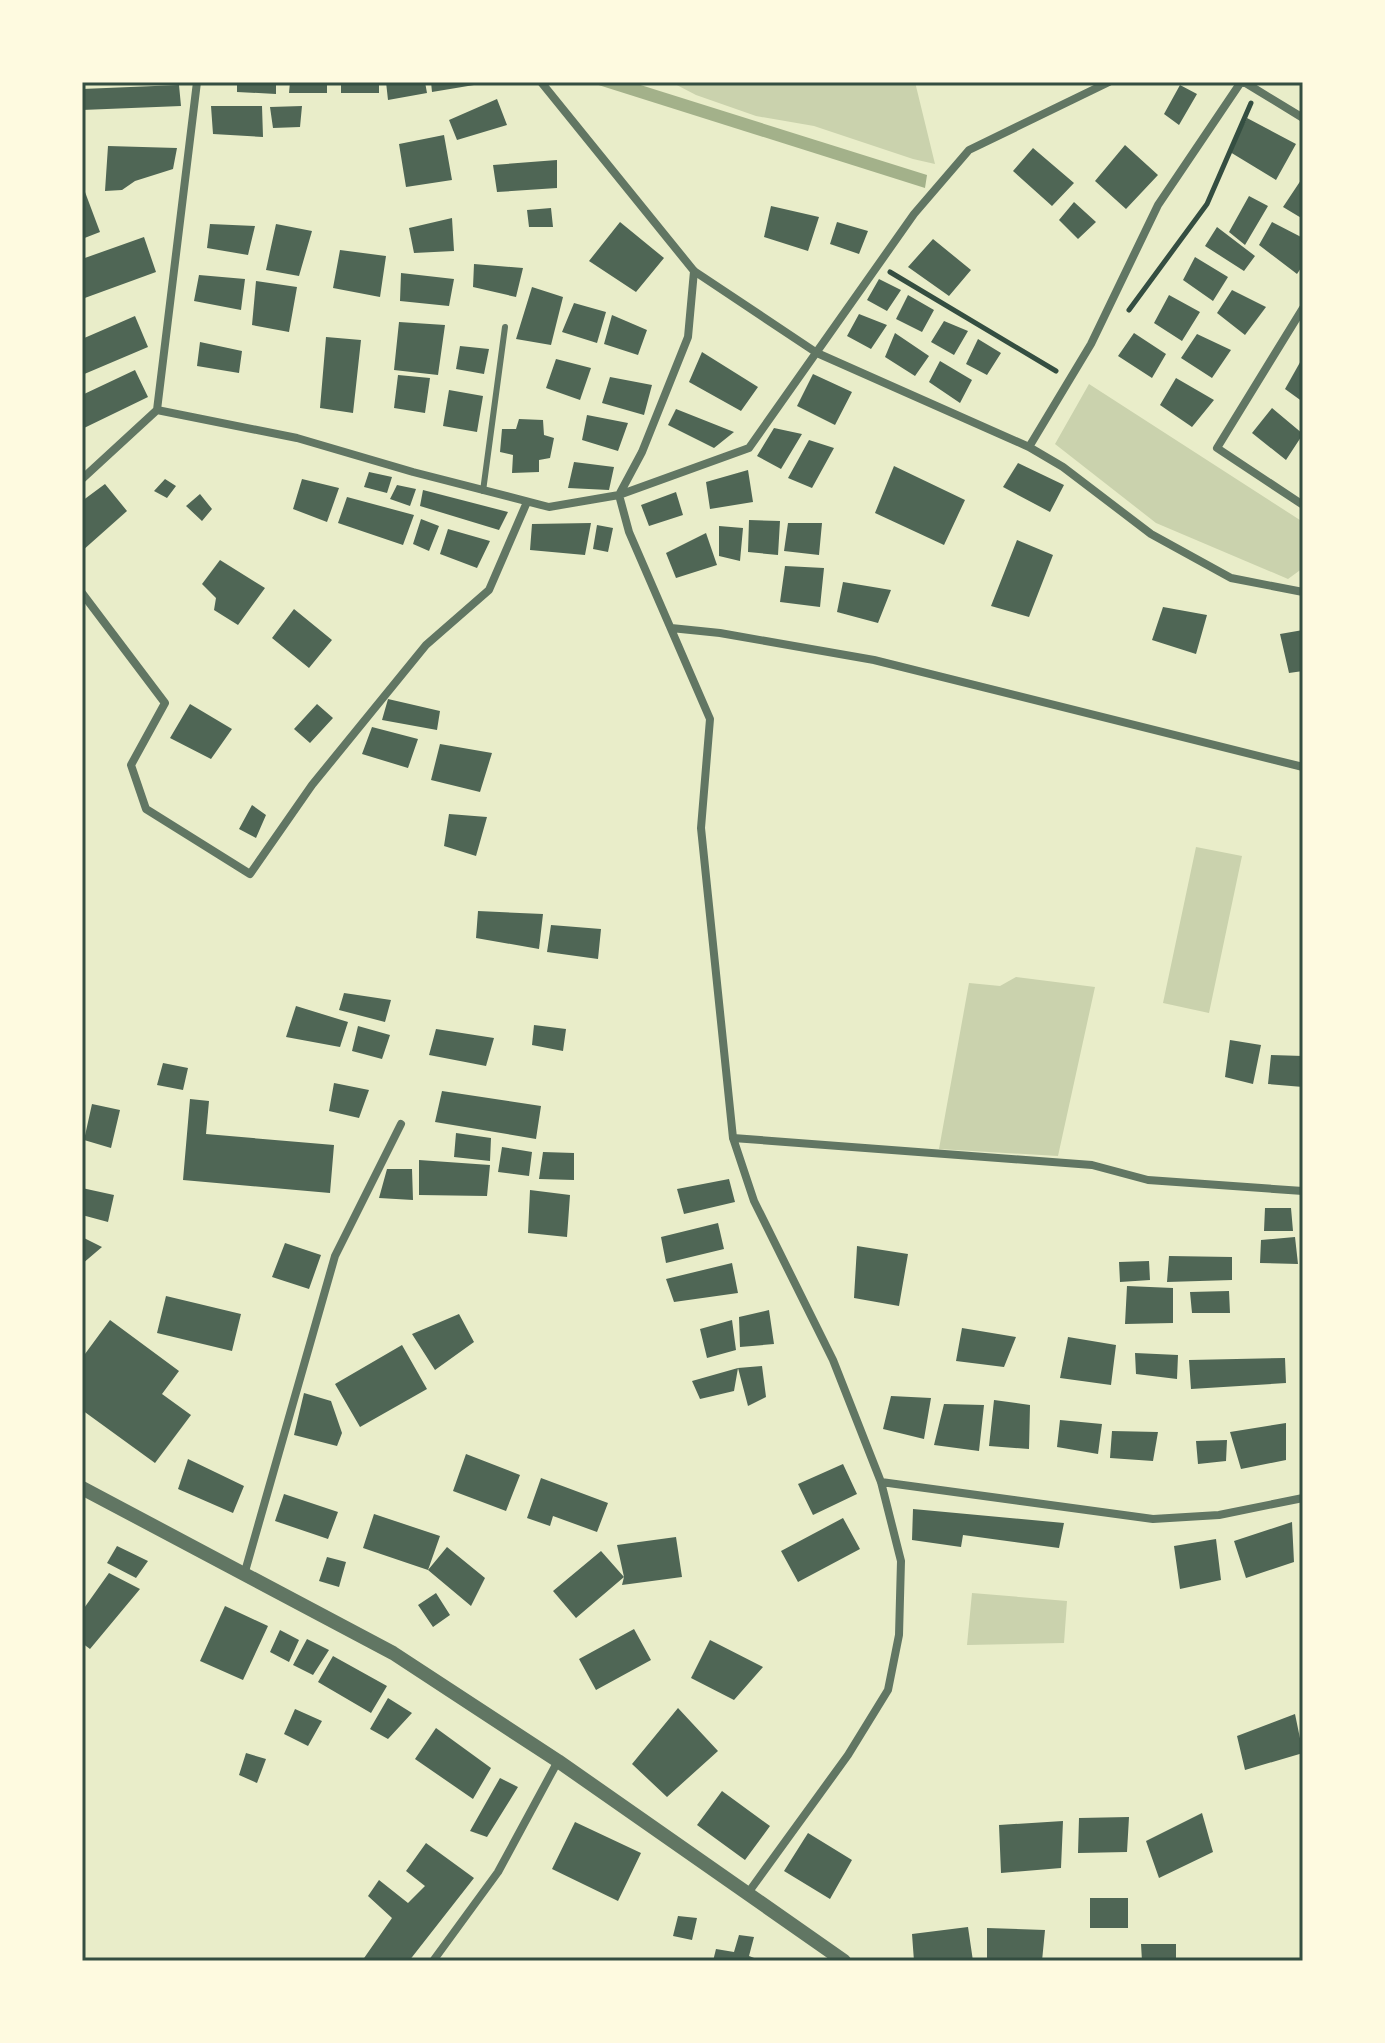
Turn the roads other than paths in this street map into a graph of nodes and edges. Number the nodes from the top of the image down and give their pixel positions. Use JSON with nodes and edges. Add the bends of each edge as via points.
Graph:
{"nodes":[{"id":1,"x":197,"y":82,"type":"edge"},
{"id":2,"x":541,"y":82,"type":"edge"},
{"id":3,"x":1109,"y":82,"type":"edge"},
{"id":4,"x":1242,"y":82,"type":"edge"},
{"id":5,"x":1303,"y":118,"type":"edge"},
{"id":6,"x":694,"y":271,"type":"junction"},
{"id":7,"x":1303,"y":308,"type":"edge"},
{"id":8,"x":505,"y":327,"type":"dead end"},
{"id":9,"x":817,"y":353,"type":"junction"},
{"id":10,"x":157,"y":410,"type":"junction"},
{"id":11,"x":1029,"y":447,"type":"junction"},
{"id":12,"x":82,"y":479,"type":"edge"},
{"id":13,"x":483,"y":491,"type":"junction"},
{"id":14,"x":619,"y":495,"type":"junction"},
{"id":15,"x":527,"y":502,"type":"junction"},
{"id":16,"x":1303,"y":505,"type":"edge"},
{"id":17,"x":1303,"y":592,"type":"edge"},
{"id":18,"x":82,"y":593,"type":"edge"},
{"id":19,"x":671,"y":628,"type":"junction"},
{"id":20,"x":1303,"y":767,"type":"edge"},
{"id":21,"x":401,"y":1124,"type":"dead end"},
{"id":22,"x":733,"y":1138,"type":"junction"},
{"id":23,"x":1303,"y":1191,"type":"edge"},
{"id":24,"x":881,"y":1482,"type":"junction"},
{"id":25,"x":82,"y":1488,"type":"edge"},
{"id":26,"x":1303,"y":1498,"type":"edge"},
{"id":27,"x":244,"y":1575,"type":"junction"},
{"id":28,"x":558,"y":1761,"type":"junction"},
{"id":29,"x":748,"y":1893,"type":"junction"},
{"id":30,"x":433,"y":1961,"type":"edge"},
{"id":31,"x":844,"y":1961,"type":"edge"}],
"edges":[{"from":1,"to":10,"type":"street"},
{"from":2,"to":6,"type":"street"},
{"from":3,"to":9,"type":"street","via":[[969,150],[914,214]]},
{"from":4,"to":5,"type":"street"},
{"from":4,"to":11,"type":"street","via":[[1158,205],[1091,344]]},
{"from":6,"to":9,"type":"street"},
{"from":6,"to":14,"type":"street","via":[[688,337]]},
{"from":7,"to":16,"type":"street","via":[[1217,448]]},
{"from":8,"to":13,"type":"lane"},
{"from":9,"to":11,"type":"street"},
{"from":9,"to":14,"type":"street","via":[[749,448]]},
{"from":10,"to":12,"type":"street"},
{"from":10,"to":13,"type":"street","via":[[297,438]]},
{"from":11,"to":17,"type":"street","via":[[1151,534],[1231,578]]},
{"from":13,"to":15,"type":"street"},
{"from":14,"to":15,"type":"street","via":[[549,507]]},
{"from":14,"to":19,"type":"street","via":[[629,532]]},
{"from":15,"to":18,"type":"street","via":[[489,590],[417,657],[312,785],[250,874],[146,809],[131,765],[165,703]]},
{"from":19,"to":20,"type":"street","via":[[874,660]]},
{"from":19,"to":22,"type":"street","via":[[710,719],[701,828]]},
{"from":21,"to":27,"type":"street","via":[[335,1256]]},
{"from":22,"to":23,"type":"street","via":[[1092,1165],[1148,1180]]},
{"from":22,"to":24,"type":"street","via":[[754,1201],[833,1360]]},
{"from":24,"to":26,"type":"street","via":[[1153,1519],[1219,1515]]},
{"from":24,"to":29,"type":"street","via":[[901,1561],[899,1635],[888,1690]]},
{"from":25,"to":27,"type":"street"},
{"from":27,"to":28,"type":"street","via":[[393,1653]]},
{"from":28,"to":29,"type":"street"},
{"from":28,"to":30,"type":"street","via":[[498,1872]]},
{"from":29,"to":31,"type":"street"}]}
